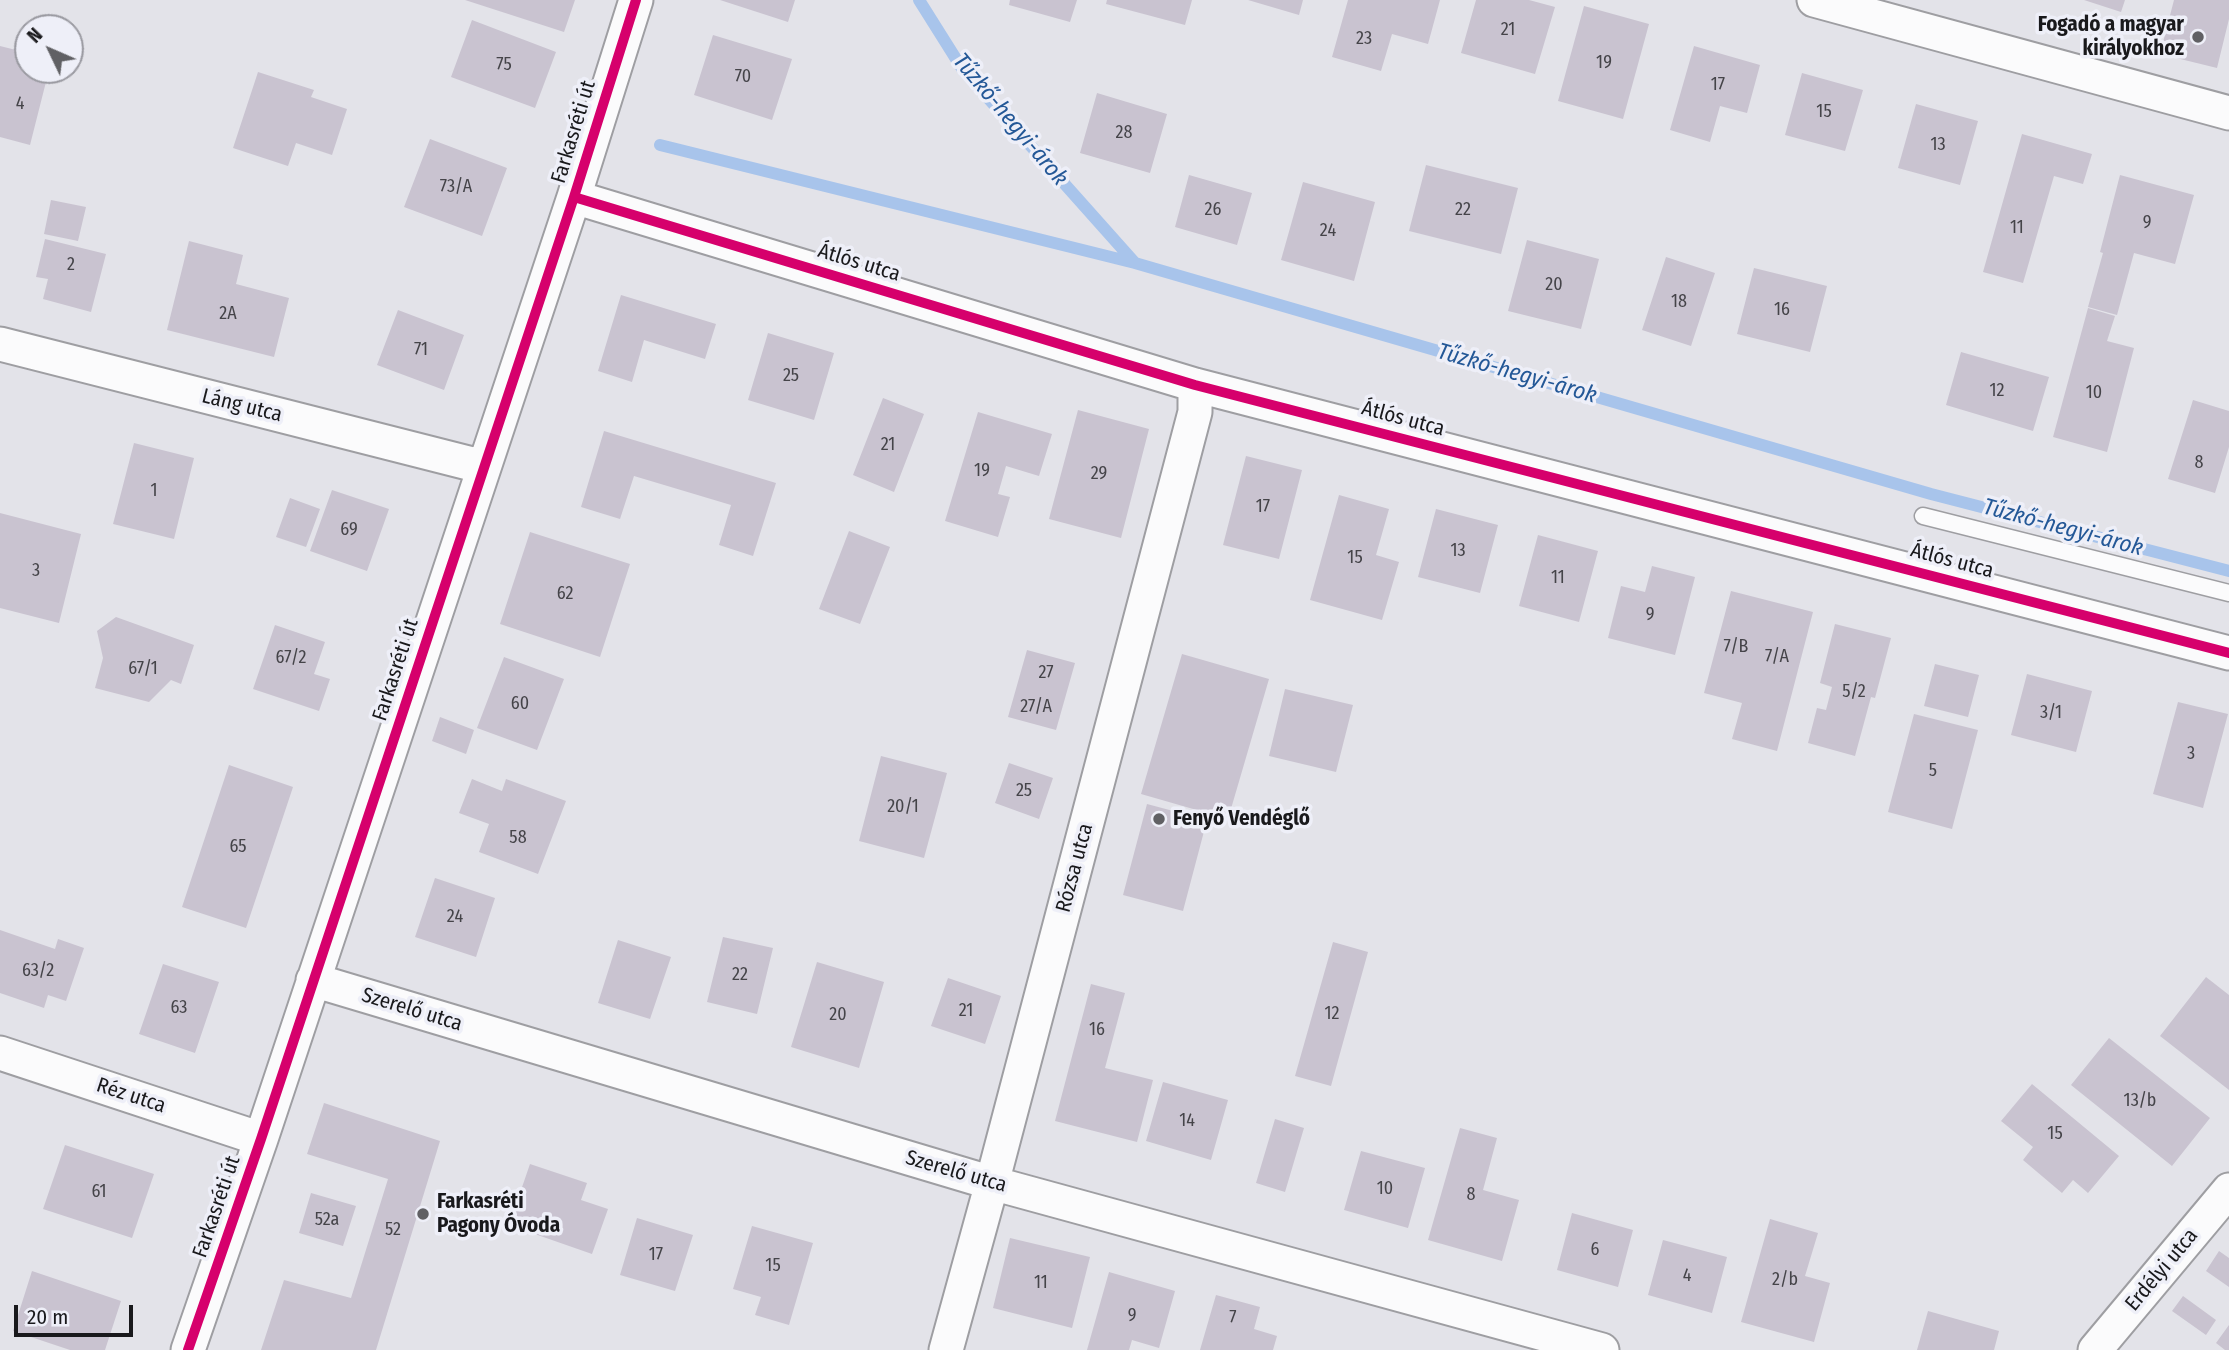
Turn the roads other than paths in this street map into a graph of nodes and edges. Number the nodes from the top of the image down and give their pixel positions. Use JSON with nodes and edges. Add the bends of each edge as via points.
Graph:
{"nodes":[{"id":1,"x":636,"y":0,"type":"edge"},
{"id":2,"x":1814,"y":0,"type":"edge"},
{"id":3,"x":2229,"y":113,"type":"edge"},
{"id":4,"x":574,"y":197,"type":"junction"},
{"id":5,"x":0,"y":344,"type":"edge"},
{"id":6,"x":1195,"y":385,"type":"junction"},
{"id":7,"x":484,"y":467,"type":"junction"},
{"id":8,"x":1923,"y":516,"type":"dead end"},
{"id":9,"x":2229,"y":593,"type":"edge"},
{"id":10,"x":2229,"y":653,"type":"edge"},
{"id":11,"x":313,"y":981,"type":"junction"},
{"id":12,"x":0,"y":1052,"type":"edge"},
{"id":13,"x":261,"y":1139,"type":"junction"},
{"id":14,"x":992,"y":1183,"type":"junction"},
{"id":15,"x":2229,"y":1191,"type":"edge"},
{"id":16,"x":188,"y":1350,"type":"edge"},
{"id":17,"x":946,"y":1350,"type":"edge"},
{"id":18,"x":1602,"y":1350,"type":"edge"},
{"id":19,"x":2095,"y":1350,"type":"edge"}],
"edges":[{"from":1,"to":4,"type":"street","name":"Farkasréti út"},
{"from":2,"to":3,"type":"street"},
{"from":4,"to":6,"type":"street","name":"Átlós utca"},
{"from":4,"to":7,"type":"street","name":"Farkasréti út"},
{"from":5,"to":7,"type":"street","name":"Láng utca"},
{"from":6,"to":10,"type":"street","name":"Átlós utca"},
{"from":6,"to":14,"type":"street","name":"Rózsa utca","via":[[1195,412]]},
{"from":7,"to":11,"type":"street","name":"Farkasréti út"},
{"from":8,"to":9,"type":"lane"},
{"from":11,"to":13,"type":"street","name":"Farkasréti út"},
{"from":11,"to":14,"type":"street","name":"Szerelő utca"},
{"from":12,"to":13,"type":"street","name":"Réz utca"},
{"from":13,"to":16,"type":"street","name":"Farkasréti út"},
{"from":14,"to":17,"type":"street","name":"Rózsa utca"},
{"from":14,"to":18,"type":"street","name":"Szerelő utca"},
{"from":15,"to":19,"type":"street","name":"Erdélyi utca"}]}
